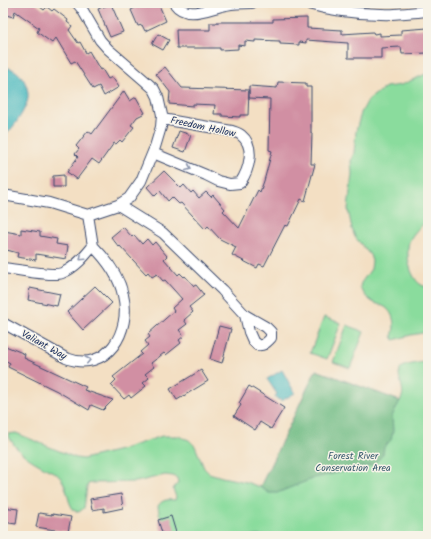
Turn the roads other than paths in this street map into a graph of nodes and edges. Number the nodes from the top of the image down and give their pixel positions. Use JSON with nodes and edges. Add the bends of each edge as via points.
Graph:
{"nodes":[{"id":1,"x":76,"y":3,"type":"edge"},
{"id":2,"x":174,"y":3,"type":"edge"},
{"id":3,"x":252,"y":3,"type":"edge"},
{"id":4,"x":304,"y":3,"type":"edge"},
{"id":5,"x":428,"y":11,"type":"edge"},
{"id":6,"x":162,"y":119,"type":"junction"},
{"id":7,"x":153,"y":153,"type":"junction"},
{"id":8,"x":3,"y":195,"type":"edge"},
{"id":9,"x":118,"y":205,"type":"junction"},
{"id":10,"x":88,"y":215,"type":"junction"},
{"id":11,"x":93,"y":246,"type":"junction"},
{"id":12,"x":3,"y":268,"type":"edge"},
{"id":13,"x":245,"y":315,"type":"dead end"},
{"id":14,"x":3,"y":323,"type":"edge"}],
"edges":[{"from":1,"to":6,"type":"street","name":"Freedom Hollow","via":[[108,50],[154,89],[161,106]]},
{"from":2,"to":3,"type":"street","via":[[178,9],[191,13],[227,4]]},
{"from":4,"to":5,"type":"street","via":[[367,14]]},
{"from":6,"to":7,"type":"street","name":"Freedom Hollow"},
{"from":7,"to":6,"type":"street","name":"Freedom Hollow","one_way":true,"via":[[230,184],[240,183],[247,174],[250,163],[247,142],[241,135],[232,131]]},
{"from":7,"to":9,"type":"street","name":"Freedom Hollow","via":[[136,189]]},
{"from":8,"to":10,"type":"street","via":[[49,203]]},
{"from":9,"to":10,"type":"street","name":"Freedom Hollow"},
{"from":9,"to":13,"type":"street","via":[[163,233]]},
{"from":10,"to":11,"type":"street"},
{"from":11,"to":12,"type":"street","one_way":true,"via":[[80,261],[61,273]]},
{"from":14,"to":11,"type":"street","name":"Valiant Way","one_way":true,"via":[[75,362],[94,359],[109,351],[122,332],[123,296],[113,272]]}]}
